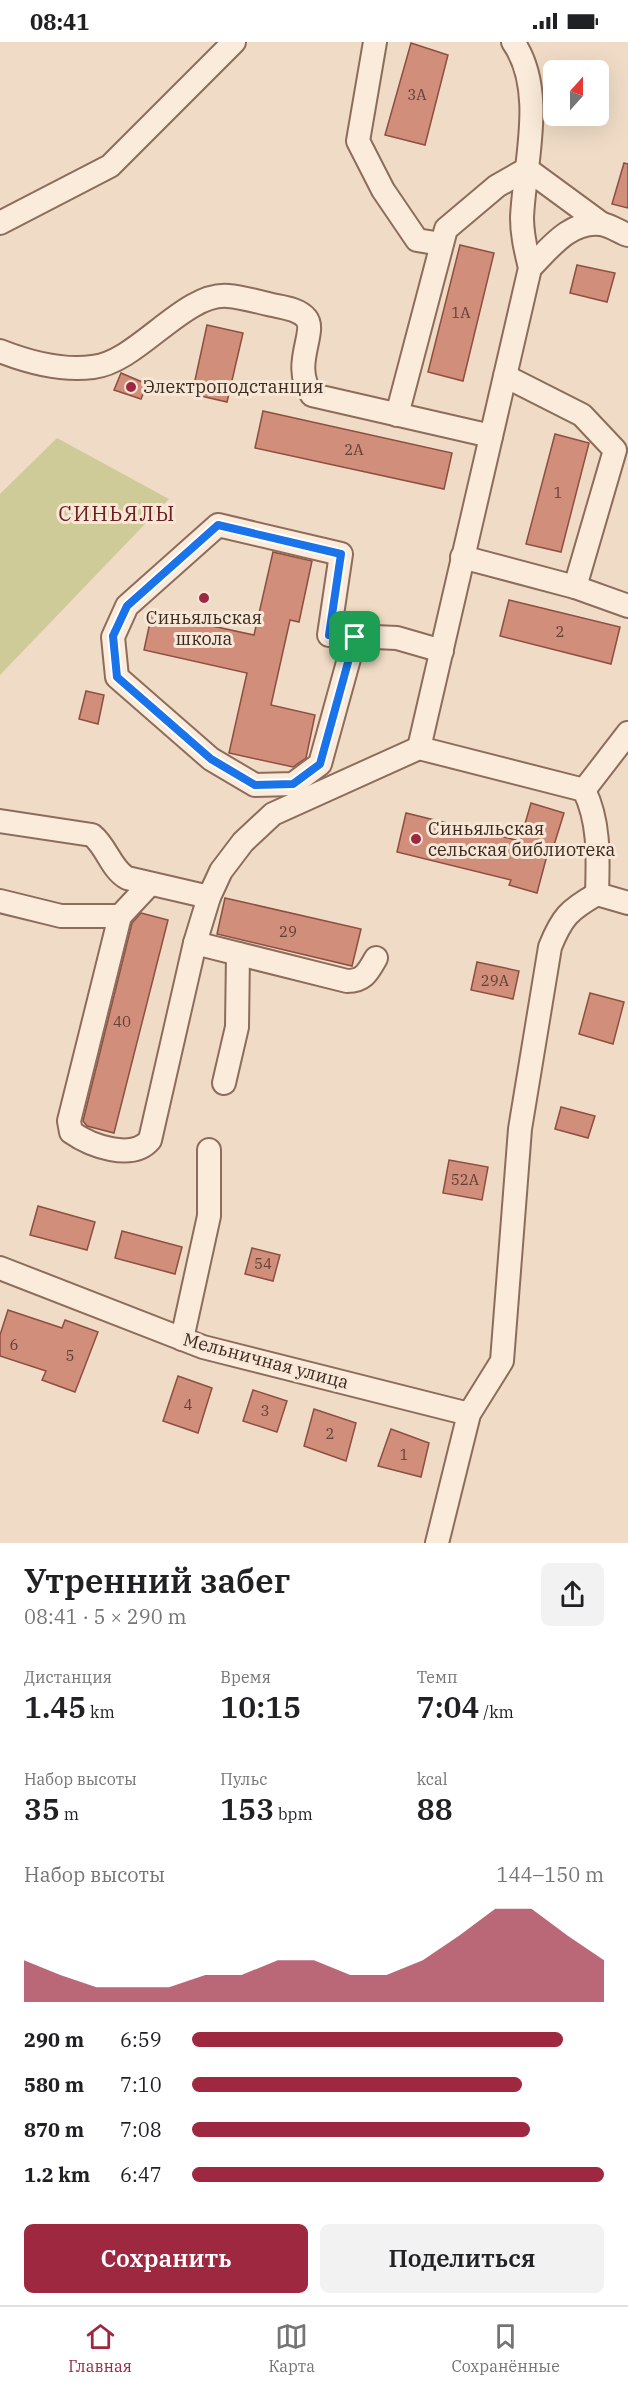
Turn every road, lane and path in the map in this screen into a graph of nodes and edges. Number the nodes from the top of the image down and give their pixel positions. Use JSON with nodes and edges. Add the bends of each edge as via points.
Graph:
{"nodes":[{"id":1,"x":234,"y":42,"type":"edge"},
{"id":2,"x":375,"y":42,"type":"edge"},
{"id":3,"x":513,"y":42,"type":"edge"},
{"id":4,"x":527,"y":169,"type":"junction"},
{"id":5,"x":0,"y":224,"type":"edge"},
{"id":6,"x":602,"y":224,"type":"junction"},
{"id":7,"x":628,"y":235,"type":"edge"},
{"id":8,"x":441,"y":244,"type":"junction"},
{"id":9,"x":530,"y":268,"type":"junction"},
{"id":10,"x":0,"y":351,"type":"edge"},
{"id":11,"x":506,"y":376,"type":"junction"},
{"id":12,"x":397,"y":415,"type":"junction"},
{"id":13,"x":491,"y":436,"type":"junction"},
{"id":14,"x":462,"y":557,"type":"junction"},
{"id":15,"x":575,"y":587,"type":"junction"},
{"id":16,"x":628,"y":606,"type":"edge"},
{"id":17,"x":355,"y":637,"type":"junction"},
{"id":18,"x":442,"y":651,"type":"junction"},
{"id":19,"x":628,"y":733,"type":"edge"},
{"id":20,"x":419,"y":748,"type":"junction"},
{"id":21,"x":584,"y":790,"type":"junction"},
{"id":22,"x":2,"y":823,"type":"edge"},
{"id":23,"x":150,"y":884,"type":"junction"},
{"id":24,"x":597,"y":894,"type":"junction"},
{"id":25,"x":209,"y":897,"type":"junction"},
{"id":26,"x":0,"y":901,"type":"edge"},
{"id":27,"x":628,"y":903,"type":"edge"},
{"id":28,"x":120,"y":916,"type":"junction"},
{"id":29,"x":195,"y":943,"type":"junction"},
{"id":30,"x":238,"y":954,"type":"junction"},
{"id":31,"x":376,"y":958,"type":"dead end"},
{"id":32,"x":224,"y":1083,"type":"dead end"},
{"id":33,"x":208,"y":1150,"type":"dead end"},
{"id":34,"x":0,"y":1268,"type":"edge"},
{"id":35,"x":182,"y":1339,"type":"junction"},
{"id":36,"x":469,"y":1414,"type":"junction"},
{"id":37,"x":437,"y":1543,"type":"edge"}],
"edges":[{"from":1,"to":5,"type":"street","via":[[111,166]]},
{"from":2,"to":8,"type":"street","via":[[358,141],[383,190],[417,240]]},
{"from":3,"to":4,"type":"street","via":[[521,58],[531,106]]},
{"from":4,"to":6,"type":"street"},
{"from":4,"to":8,"type":"street","via":[[497,186],[446,229]]},
{"from":4,"to":9,"type":"street","via":[[522,236]]},
{"from":6,"to":7,"type":"street"},
{"from":6,"to":9,"type":"street","via":[[582,225],[566,233]]},
{"from":8,"to":12,"type":"street"},
{"from":9,"to":11,"type":"street"},
{"from":10,"to":12,"type":"street","via":[[56,366],[95,367],[128,352],[197,302],[226,295],[292,309],[306,318],[310,328],[302,374],[312,395]]},
{"from":11,"to":13,"type":"street"},
{"from":11,"to":15,"type":"street","via":[[582,414],[615,450]]},
{"from":12,"to":13,"type":"street"},
{"from":13,"to":14,"type":"street"},
{"from":14,"to":15,"type":"street"},
{"from":14,"to":18,"type":"street"},
{"from":15,"to":16,"type":"street"},
{"from":17,"to":17,"type":"street","via":[[320,764],[293,784],[255,785],[211,759],[117,677],[113,636],[127,606],[218,525],[341,554],[329,635]]},
{"from":17,"to":18,"type":"street","via":[[396,638]]},
{"from":18,"to":20,"type":"street"},
{"from":19,"to":21,"type":"street"},
{"from":20,"to":21,"type":"street"},
{"from":20,"to":25,"type":"street","via":[[273,814],[243,842]]},
{"from":21,"to":24,"type":"street","via":[[598,848]]},
{"from":22,"to":23,"type":"street","via":[[92,836],[102,844],[120,874]]},
{"from":23,"to":25,"type":"street"},
{"from":23,"to":28,"type":"street"},
{"from":24,"to":27,"type":"street"},
{"from":24,"to":36,"type":"street","via":[[572,908],[560,922],[550,947],[520,1129],[502,1361]]},
{"from":25,"to":29,"type":"street"},
{"from":26,"to":28,"type":"street","via":[[61,916]]},
{"from":28,"to":29,"type":"street","via":[[69,1121],[71,1132],[80,1138],[128,1152],[143,1149],[150,1140]]},
{"from":29,"to":30,"type":"street"},
{"from":30,"to":31,"type":"street","via":[[347,981],[366,976]]},
{"from":30,"to":32,"type":"street","via":[[237,1026]]},
{"from":33,"to":35,"type":"street","via":[[209,1216]]},
{"from":34,"to":35,"type":"street","name":"Мельничная улица"},
{"from":35,"to":36,"type":"street","name":"Мельничная улица"},
{"from":36,"to":37,"type":"street"}]}
